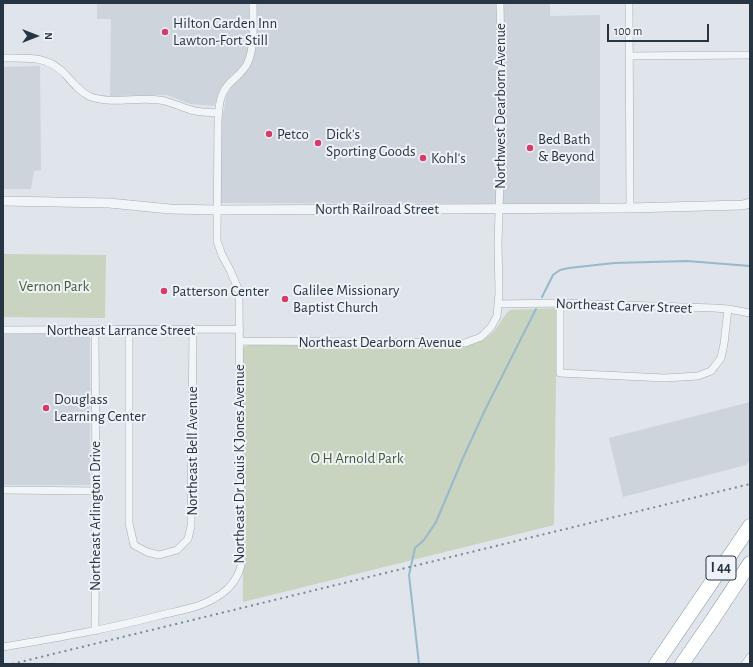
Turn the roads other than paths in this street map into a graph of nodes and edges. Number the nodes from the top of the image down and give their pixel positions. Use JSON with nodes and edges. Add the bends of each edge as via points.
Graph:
{"nodes":[{"id":1,"x":253,"y":3,"type":"edge"},
{"id":2,"x":500,"y":3,"type":"edge"},
{"id":3,"x":629,"y":3,"type":"edge"},
{"id":4,"x":750,"y":55,"type":"edge"},
{"id":5,"x":630,"y":56,"type":"junction"},
{"id":6,"x":3,"y":58,"type":"edge"},
{"id":7,"x":218,"y":113,"type":"junction"},
{"id":8,"x":3,"y":202,"type":"edge"},
{"id":9,"x":750,"y":203,"type":"edge"},
{"id":10,"x":630,"y":208,"type":"junction"},
{"id":11,"x":499,"y":209,"type":"junction"},
{"id":12,"x":217,"y":210,"type":"junction"},
{"id":13,"x":498,"y":304,"type":"junction"},
{"id":14,"x":560,"y":304,"type":"junction"},
{"id":15,"x":728,"y":309,"type":"junction"},
{"id":16,"x":750,"y":313,"type":"edge"},
{"id":17,"x":193,"y":329,"type":"junction"},
{"id":18,"x":240,"y":329,"type":"junction"},
{"id":19,"x":3,"y":330,"type":"edge"},
{"id":20,"x":95,"y":330,"type":"junction"},
{"id":21,"x":129,"y":330,"type":"junction"},
{"id":22,"x":240,"y":342,"type":"junction"},
{"id":23,"x":3,"y":490,"type":"edge"},
{"id":24,"x":96,"y":491,"type":"junction"},
{"id":25,"x":750,"y":526,"type":"edge"},
{"id":26,"x":750,"y":563,"type":"edge"},
{"id":27,"x":95,"y":631,"type":"junction"},
{"id":28,"x":3,"y":647,"type":"edge"},
{"id":29,"x":750,"y":657,"type":"edge"},
{"id":30,"x":656,"y":664,"type":"edge"},
{"id":31,"x":682,"y":664,"type":"edge"},
{"id":32,"x":745,"y":664,"type":"edge"}],
"edges":[{"from":1,"to":7,"type":"street","via":[[252,46],[248,62],[221,96]]},
{"from":2,"to":11,"type":"street","name":"Northwest Dearborn Avenue","via":[[502,113]]},
{"from":3,"to":5,"type":"street"},
{"from":4,"to":5,"type":"street"},
{"from":5,"to":10,"type":"street"},
{"from":6,"to":7,"type":"street","via":[[44,60],[59,69],[82,92],[98,99],[157,99],[189,110]]},
{"from":7,"to":12,"type":"street"},
{"from":8,"to":12,"type":"street","name":"North Railroad Street","via":[[109,202],[170,209]]},
{"from":9,"to":10,"type":"street","name":"North Railroad Street"},
{"from":10,"to":11,"type":"street","name":"North Railroad Street"},
{"from":11,"to":12,"type":"street","name":"North Railroad Street"},
{"from":11,"to":13,"type":"street","name":"Northeast Dearborn Avenue"},
{"from":12,"to":18,"type":"street","via":[[217,240],[239,291]]},
{"from":13,"to":14,"type":"street","name":"Northeast Carver Street"},
{"from":13,"to":22,"type":"street","name":"Northeast Dearborn Avenue","via":[[497,316],[491,327],[481,337],[465,343]]},
{"from":14,"to":15,"type":"street","name":"Northeast Carver Street"},
{"from":14,"to":15,"type":"street","via":[[560,374],[665,378],[698,376],[711,371],[721,358]]},
{"from":15,"to":16,"type":"street","name":"Northeast Carver Street"},
{"from":17,"to":18,"type":"street","name":"Northeast Larrance Street"},
{"from":17,"to":21,"type":"street","name":"Northeast Larrance Street"},
{"from":17,"to":21,"type":"street","name":"Northeast Bell Avenue","via":[[191,526],[188,540],[177,550],[159,555],[134,545],[129,523]]},
{"from":18,"to":22,"type":"street"},
{"from":19,"to":20,"type":"street","name":"Northeast Larrance Street"},
{"from":20,"to":21,"type":"street","name":"Northeast Larrance Street"},
{"from":20,"to":24,"type":"street","name":"Northeast Arlington Drive"},
{"from":22,"to":27,"type":"street","name":"Northeast Dr Louis K Jones Avenue","via":[[241,565],[238,575],[224,592],[200,605]]},
{"from":23,"to":24,"type":"street"},
{"from":24,"to":27,"type":"street","name":"Northeast Arlington Drive"},
{"from":25,"to":30,"type":"highway","number":"I 44"},
{"from":26,"to":31,"type":"highway","number":"I 44"},
{"from":27,"to":28,"type":"street","name":"Northeast Dr Louis K Jones Avenue"},
{"from":29,"to":32,"type":"street"}]}
